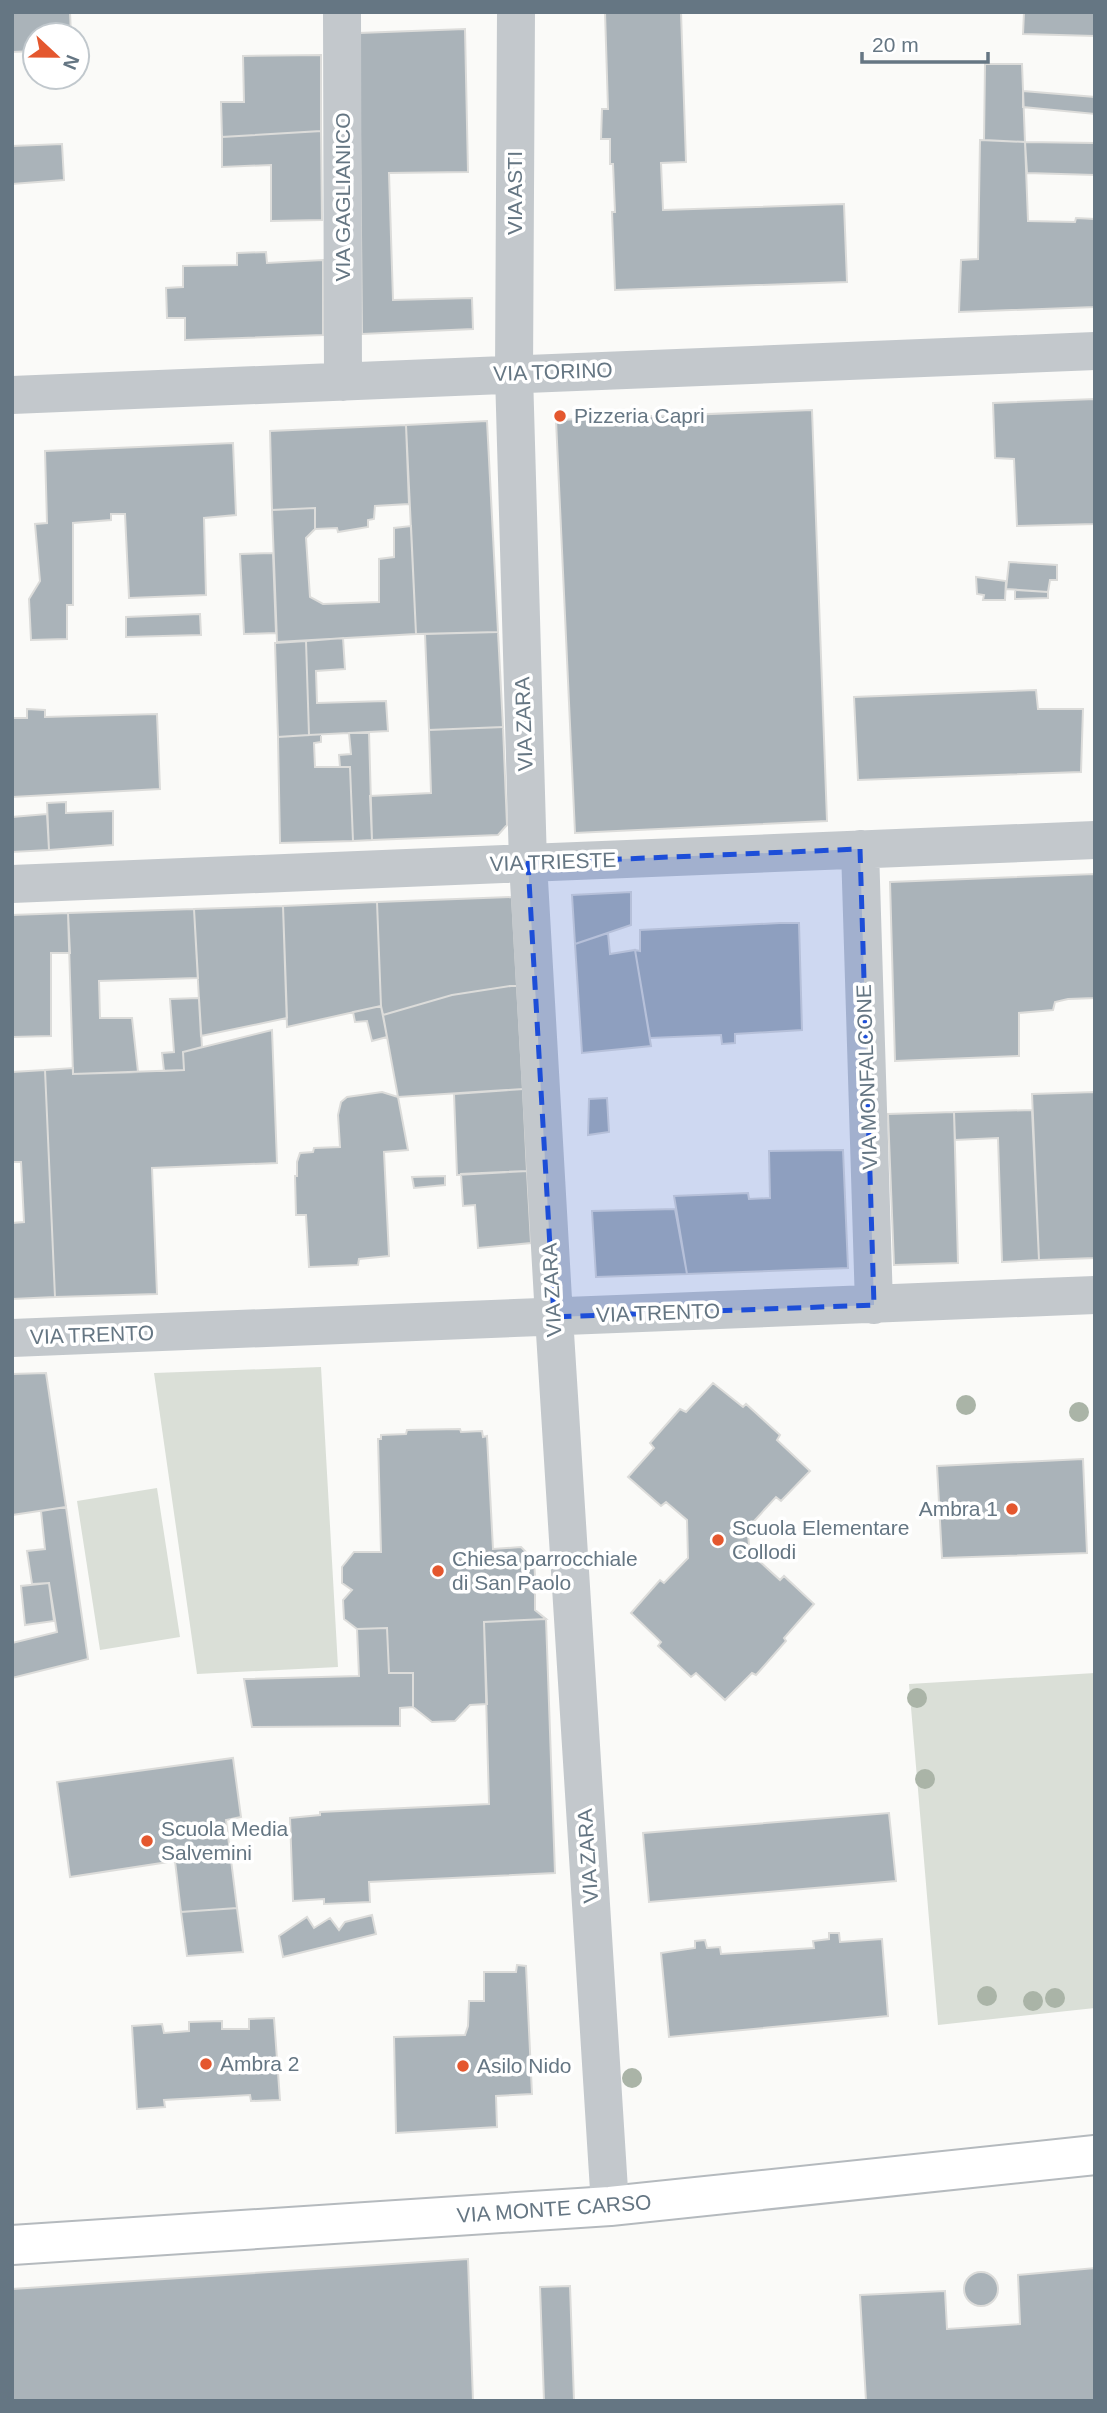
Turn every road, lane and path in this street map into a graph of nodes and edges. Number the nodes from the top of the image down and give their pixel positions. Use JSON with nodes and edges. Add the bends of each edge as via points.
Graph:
{"nodes":[{"id":1,"x":342,"y":12,"type":"edge"},
{"id":2,"x":516,"y":12,"type":"edge"},
{"id":3,"x":1095,"y":351,"type":"edge"},
{"id":4,"x":514,"y":374,"type":"junction"},
{"id":5,"x":343,"y":382,"type":"junction"},
{"id":6,"x":12,"y":395,"type":"edge"},
{"id":7,"x":1095,"y":840,"type":"edge"},
{"id":8,"x":860,"y":849,"type":"junction"},
{"id":9,"x":528,"y":863,"type":"junction"},
{"id":10,"x":12,"y":884,"type":"edge"},
{"id":11,"x":1095,"y":1295,"type":"edge"},
{"id":12,"x":874,"y":1305,"type":"junction"},
{"id":13,"x":554,"y":1317,"type":"junction"},
{"id":14,"x":12,"y":1338,"type":"edge"},
{"id":15,"x":1095,"y":2155,"type":"edge"},
{"id":16,"x":610,"y":2206,"type":"junction"},
{"id":17,"x":12,"y":2245,"type":"edge"}],
"edges":[{"from":1,"to":5,"type":"street","name":"VIA GAGLIANICO"},
{"from":2,"to":4,"type":"street","name":"VIA ASTI"},
{"from":3,"to":4,"type":"street","name":"VIA TORINO"},
{"from":4,"to":5,"type":"street","name":"VIA TORINO"},
{"from":4,"to":9,"type":"street","name":"VIA ZARA"},
{"from":5,"to":6,"type":"street","name":"VIA TORINO"},
{"from":7,"to":8,"type":"street","name":"VIA TRIESTE"},
{"from":8,"to":9,"type":"street","name":"VIA TRIESTE"},
{"from":8,"to":12,"type":"street","name":"VIA MONFALCONE"},
{"from":9,"to":10,"type":"street","name":"VIA TRIESTE"},
{"from":9,"to":13,"type":"street","name":"VIA ZARA"},
{"from":11,"to":12,"type":"street","name":"VIA TRENTO"},
{"from":12,"to":13,"type":"street","name":"VIA TRENTO"},
{"from":13,"to":14,"type":"street","name":"VIA TRENTO"},
{"from":13,"to":16,"type":"street","name":"VIA ZARA"},
{"from":15,"to":16,"type":"main road","name":"VIA MONTE CARSO"},
{"from":16,"to":17,"type":"main road","name":"VIA MONTE CARSO"}]}
